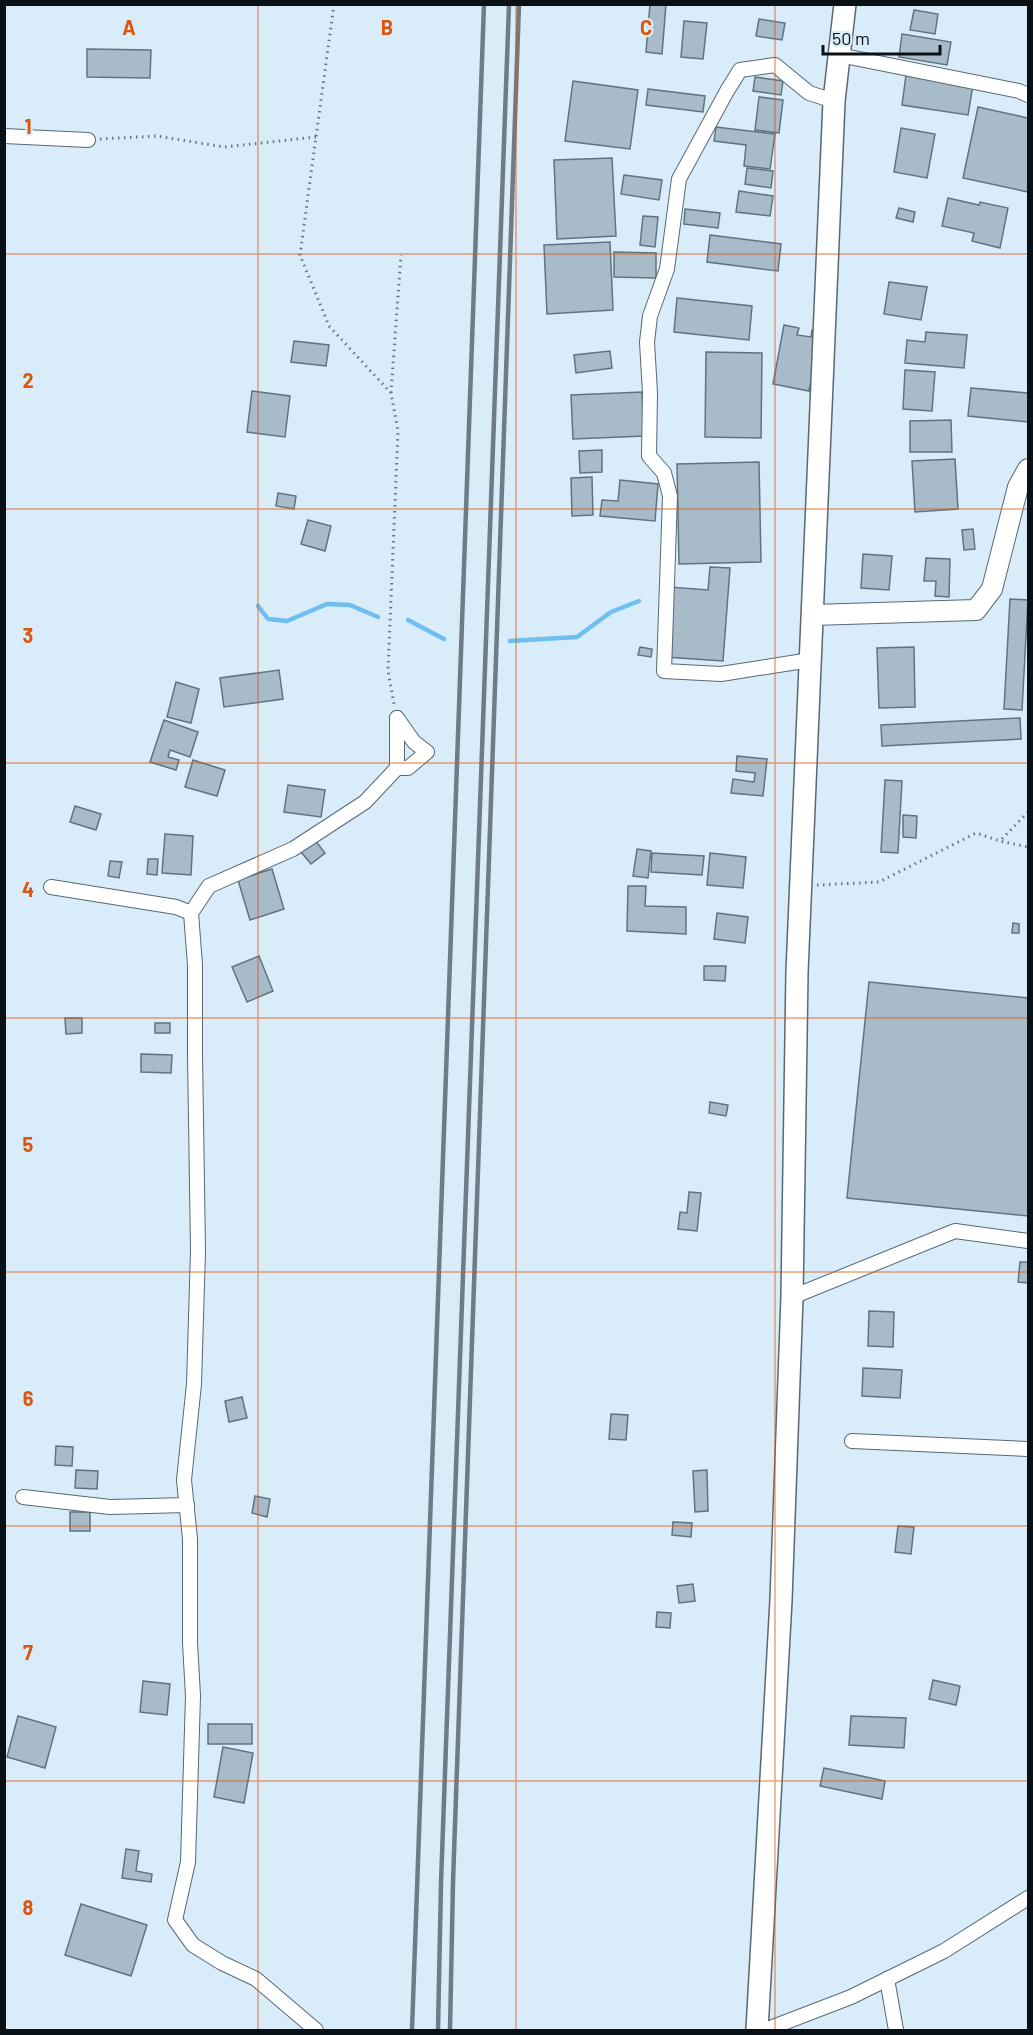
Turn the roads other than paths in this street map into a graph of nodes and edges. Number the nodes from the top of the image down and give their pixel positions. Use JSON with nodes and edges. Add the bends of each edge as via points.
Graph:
{"nodes":[{"id":1,"x":845,"y":4,"type":"edge"},
{"id":2,"x":839,"y":55,"type":"junction"},
{"id":3,"x":1029,"y":95,"type":"edge"},
{"id":4,"x":834,"y":101,"type":"junction"},
{"id":5,"x":4,"y":136,"type":"edge"},
{"id":6,"x":88,"y":140,"type":"road end"},
{"id":7,"x":1029,"y":469,"type":"edge"},
{"id":8,"x":812,"y":615,"type":"junction"},
{"id":9,"x":810,"y":660,"type":"junction"},
{"id":10,"x":397,"y":768,"type":"junction"},
{"id":11,"x":51,"y":887,"type":"dead end"},
{"id":12,"x":191,"y":913,"type":"junction"},
{"id":13,"x":1029,"y":1241,"type":"edge"},
{"id":14,"x":792,"y":1297,"type":"junction"},
{"id":15,"x":852,"y":1442,"type":"dead end"},
{"id":16,"x":1029,"y":1449,"type":"edge"},
{"id":17,"x":23,"y":1497,"type":"dead end"},
{"id":18,"x":187,"y":1506,"type":"junction"},
{"id":19,"x":1029,"y":1898,"type":"edge"},
{"id":20,"x":887,"y":1979,"type":"junction"},
{"id":21,"x":316,"y":2031,"type":"edge"},
{"id":22,"x":757,"y":2031,"type":"edge"},
{"id":23,"x":765,"y":2031,"type":"edge"},
{"id":24,"x":896,"y":2031,"type":"edge"}],
"edges":[{"from":1,"to":2,"type":"main road"},
{"from":2,"to":3,"type":"street"},
{"from":2,"to":4,"type":"main road"},
{"from":4,"to":8,"type":"main road"},
{"from":4,"to":9,"type":"street","via":[[809,93],[775,65],[740,70],[679,179],[667,269],[650,316],[647,342],[650,456],[664,473],[670,496],[664,671],[721,674]]},
{"from":5,"to":6,"type":"street"},
{"from":7,"to":8,"type":"street","via":[[1018,487],[992,589],[976,610]]},
{"from":8,"to":9,"type":"main road"},
{"from":9,"to":14,"type":"main road","via":[[797,983]]},
{"from":10,"to":10,"type":"street","via":[[397,718],[414,742],[427,752],[408,768]]},
{"from":10,"to":12,"type":"street","via":[[366,802],[293,849],[209,886]]},
{"from":11,"to":12,"type":"street","via":[[176,907]]},
{"from":12,"to":18,"type":"street","via":[[198,1251],[195,1384],[184,1480]]},
{"from":13,"to":14,"type":"street","via":[[955,1231]]},
{"from":14,"to":22,"type":"main road","via":[[781,1600]]},
{"from":15,"to":16,"type":"street"},
{"from":17,"to":18,"type":"street","via":[[110,1506]]},
{"from":18,"to":21,"type":"street","via":[[193,1696],[188,1862],[175,1920],[193,1945],[256,1979]]},
{"from":19,"to":20,"type":"street","via":[[944,1951]]},
{"from":20,"to":23,"type":"street"},
{"from":20,"to":24,"type":"street"}]}
